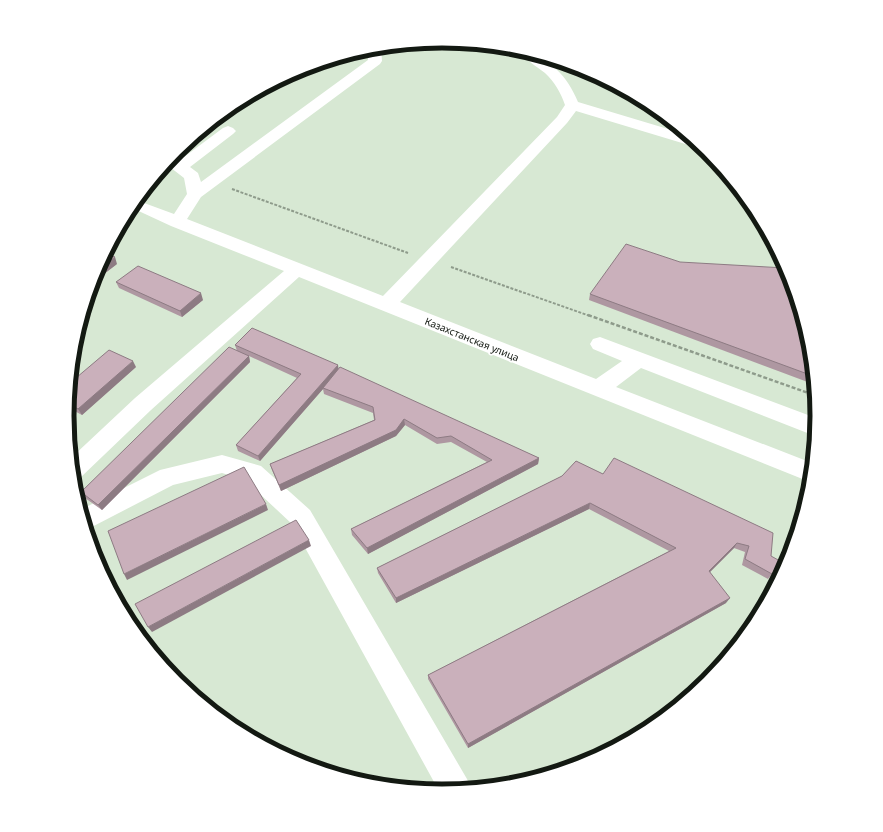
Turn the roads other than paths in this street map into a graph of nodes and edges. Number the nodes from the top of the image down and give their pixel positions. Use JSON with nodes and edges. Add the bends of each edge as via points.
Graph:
{"nodes":[{"id":1,"x":375,"y":54,"type":"edge"},
{"id":2,"x":554,"y":67,"type":"edge"},
{"id":3,"x":572,"y":106,"type":"junction"},
{"id":4,"x":228,"y":131,"type":"dead end"},
{"id":5,"x":684,"y":139,"type":"edge"},
{"id":6,"x":175,"y":163,"type":"edge"},
{"id":7,"x":196,"y":194,"type":"junction"},
{"id":8,"x":140,"y":207,"type":"edge"},
{"id":9,"x":177,"y":222,"type":"junction"},
{"id":10,"x":297,"y":269,"type":"junction"},
{"id":11,"x":386,"y":305,"type":"junction"},
{"id":12,"x":600,"y":344,"type":"dead end"},
{"id":13,"x":639,"y":359,"type":"junction"},
{"id":14,"x":597,"y":389,"type":"junction"},
{"id":15,"x":810,"y":424,"type":"edge"},
{"id":16,"x":77,"y":465,"type":"edge"},
{"id":17,"x":805,"y":471,"type":"edge"},
{"id":18,"x":88,"y":517,"type":"edge"},
{"id":19,"x":452,"y":784,"type":"edge"}],
"edges":[{"from":1,"to":7,"type":"street","via":[[375,61]]},
{"from":2,"to":3,"type":"street","via":[[571,99]]},
{"from":3,"to":5,"type":"street"},
{"from":3,"to":11,"type":"street","via":[[562,120]]},
{"from":4,"to":6,"type":"street"},
{"from":6,"to":7,"type":"street","via":[[192,176]]},
{"from":7,"to":9,"type":"street"},
{"from":8,"to":9,"type":"street","name":"Казахстанская улица"},
{"from":9,"to":10,"type":"street","name":"Казахстанская улица"},
{"from":10,"to":11,"type":"street","name":"Казахстанская улица"},
{"from":10,"to":16,"type":"street"},
{"from":11,"to":14,"type":"street","name":"Казахстанская улица"},
{"from":12,"to":13,"type":"street"},
{"from":13,"to":14,"type":"street"},
{"from":13,"to":15,"type":"street"},
{"from":14,"to":17,"type":"street","name":"Казахстанская улица"},
{"from":18,"to":19,"type":"street","via":[[168,477],[222,464],[252,473],[301,517]]}]}
